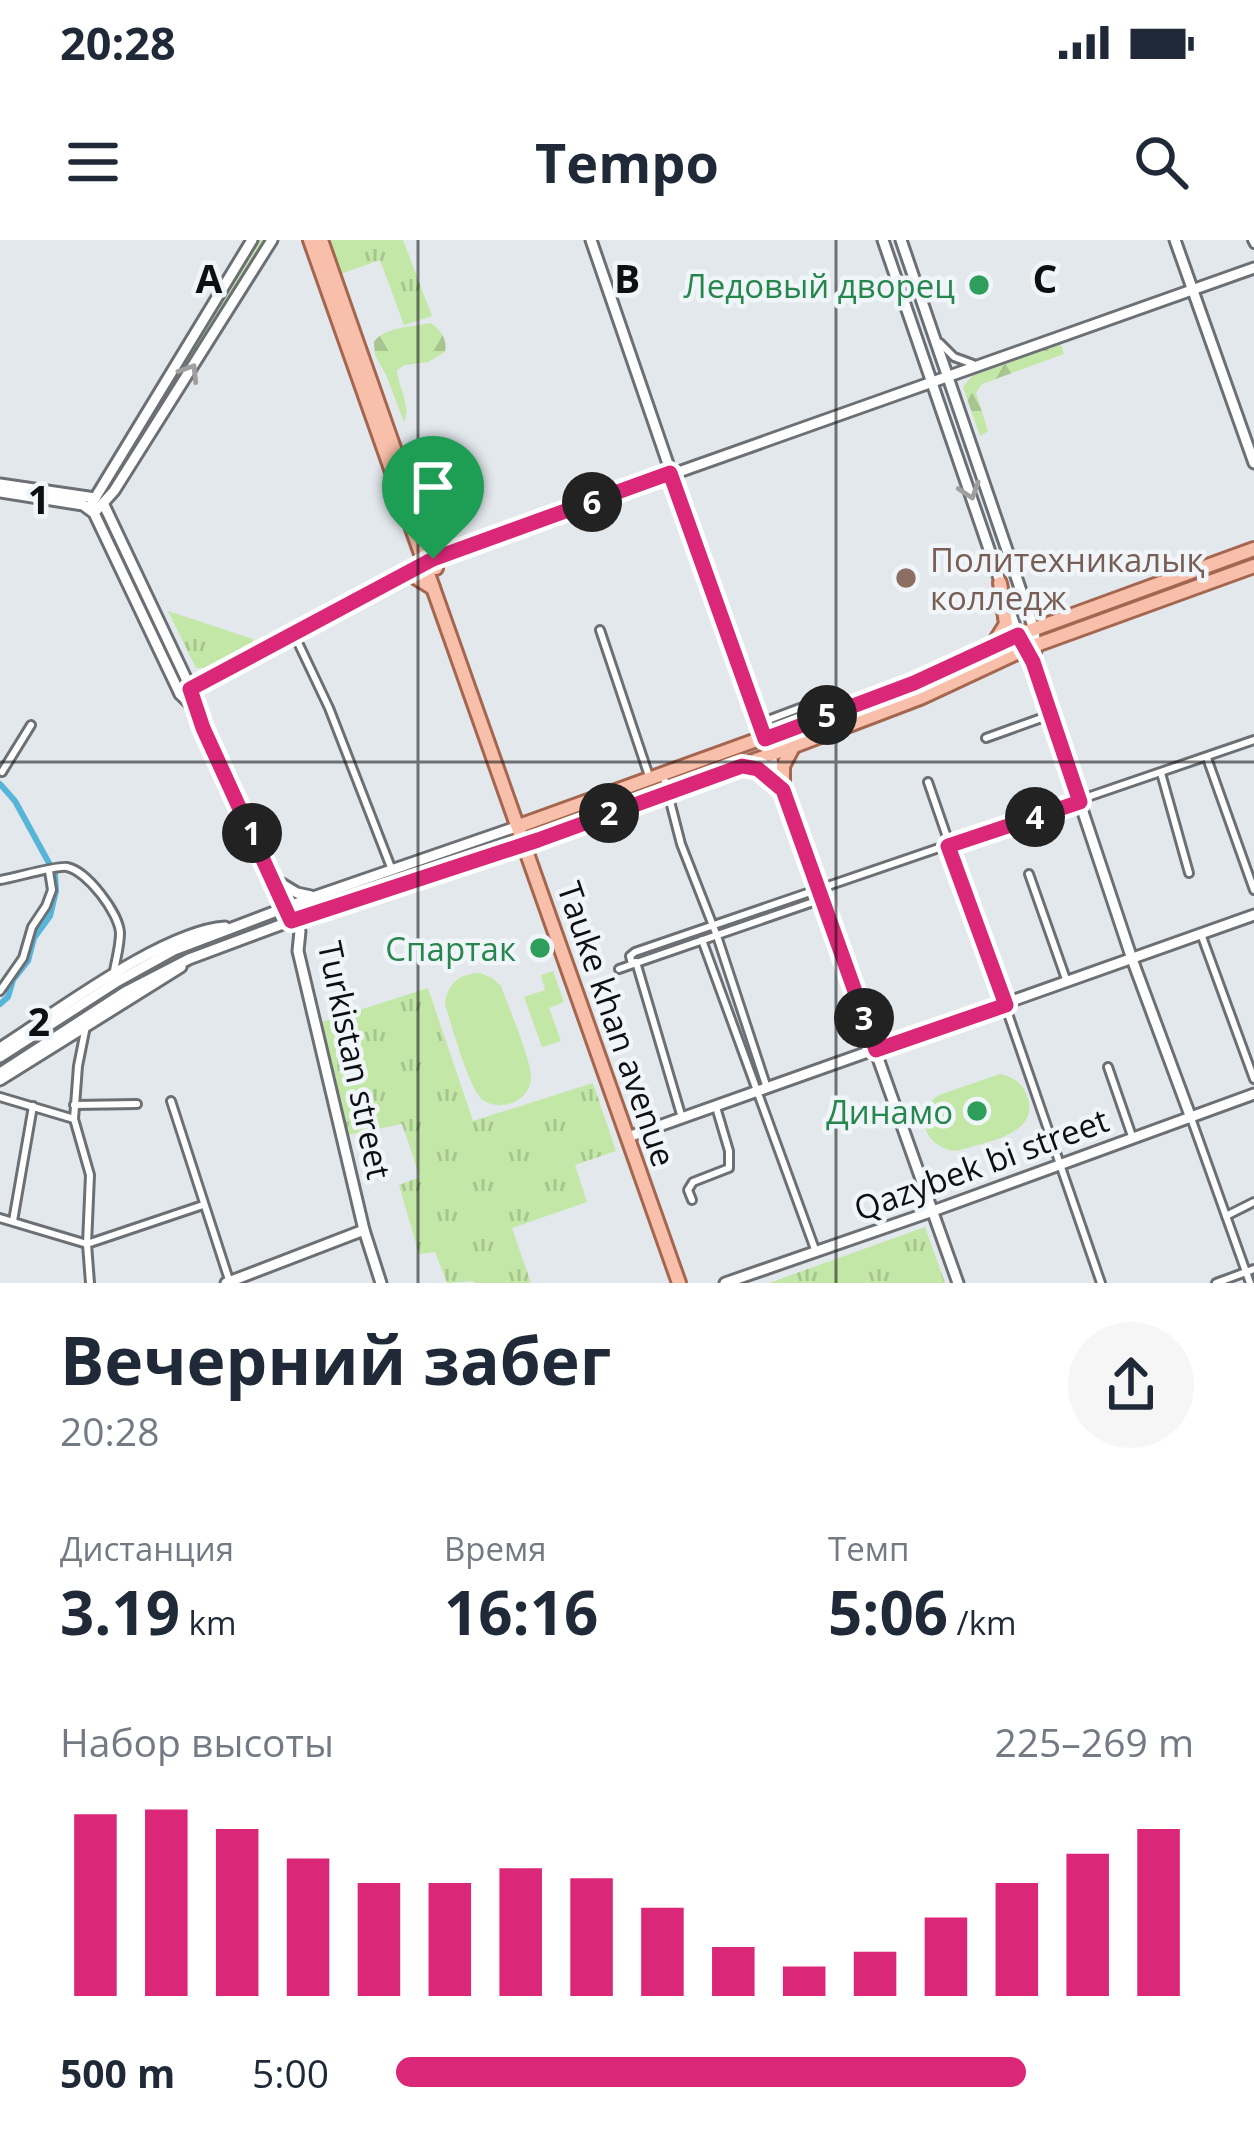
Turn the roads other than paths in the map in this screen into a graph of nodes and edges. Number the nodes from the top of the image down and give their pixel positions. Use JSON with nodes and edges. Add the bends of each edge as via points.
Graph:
{"nodes":[{"id":1,"x":251,"y":240,"type":"edge"},
{"id":2,"x":272,"y":240,"type":"edge"},
{"id":3,"x":591,"y":240,"type":"edge"},
{"id":4,"x":883,"y":240,"type":"edge"},
{"id":5,"x":901,"y":240,"type":"edge"},
{"id":6,"x":1174,"y":240,"type":"edge"},
{"id":7,"x":319,"y":241,"type":"edge"},
{"id":8,"x":1254,"y":268,"type":"edge"},
{"id":9,"x":1192,"y":290,"type":"junction"},
{"id":10,"x":937,"y":340,"type":"junction"},
{"id":11,"x":977,"y":365,"type":"junction"},
{"id":12,"x":949,"y":375,"type":"junction"},
{"id":13,"x":933,"y":380,"type":"junction"},
{"id":14,"x":1254,"y":464,"type":"edge"},
{"id":15,"x":670,"y":473,"type":"junction"},
{"id":16,"x":0,"y":488,"type":"edge"},
{"id":17,"x":95,"y":506,"type":"junction"},
{"id":18,"x":1254,"y":549,"type":"edge"},
{"id":19,"x":429,"y":561,"type":"junction"},
{"id":20,"x":1254,"y":566,"type":"edge"},
{"id":21,"x":397,"y":577,"type":"junction"},
{"id":22,"x":1000,"y":583,"type":"junction"},
{"id":23,"x":435,"y":590,"type":"junction"},
{"id":24,"x":1034,"y":629,"type":"junction"},
{"id":25,"x":600,"y":630,"type":"dead end"},
{"id":26,"x":293,"y":632,"type":"junction"},
{"id":27,"x":1018,"y":635,"type":"junction"},
{"id":28,"x":987,"y":650,"type":"junction"},
{"id":29,"x":1032,"y":652,"type":"junction"},
{"id":30,"x":914,"y":683,"type":"junction"},
{"id":31,"x":185,"y":692,"type":"junction"},
{"id":32,"x":837,"y":694,"type":"dead end"},
{"id":33,"x":920,"y":698,"type":"junction"},
{"id":34,"x":1051,"y":715,"type":"junction"},
{"id":35,"x":760,"y":723,"type":"junction"},
{"id":36,"x":31,"y":725,"type":"dead end"},
{"id":37,"x":986,"y":738,"type":"dead end"},
{"id":38,"x":765,"y":739,"type":"junction"},
{"id":39,"x":1254,"y":740,"type":"edge"},
{"id":40,"x":794,"y":746,"type":"junction"},
{"id":41,"x":770,"y":754,"type":"junction"},
{"id":42,"x":1206,"y":757,"type":"junction"},
{"id":43,"x":742,"y":766,"type":"junction"},
{"id":44,"x":2,"y":772,"type":"edge"},
{"id":45,"x":1161,"y":773,"type":"junction"},
{"id":46,"x":657,"y":777,"type":"junction"},
{"id":47,"x":928,"y":782,"type":"dead end"},
{"id":48,"x":783,"y":790,"type":"junction"},
{"id":49,"x":668,"y":791,"type":"junction"},
{"id":50,"x":1080,"y":802,"type":"junction"},
{"id":51,"x":522,"y":825,"type":"junction"},
{"id":52,"x":550,"y":836,"type":"junction"},
{"id":53,"x":528,"y":843,"type":"junction"},
{"id":54,"x":948,"y":846,"type":"junction"},
{"id":55,"x":539,"y":858,"type":"junction"},
{"id":56,"x":49,"y":870,"type":"junction"},
{"id":57,"x":392,"y":870,"type":"junction"},
{"id":58,"x":1189,"y":873,"type":"dead end"},
{"id":59,"x":1029,"y":874,"type":"dead end"},
{"id":60,"x":274,"y":878,"type":"junction"},
{"id":61,"x":0,"y":880,"type":"edge"},
{"id":62,"x":1254,"y":890,"type":"edge"},
{"id":63,"x":820,"y":894,"type":"junction"},
{"id":64,"x":316,"y":896,"type":"junction"},
{"id":65,"x":287,"y":908,"type":"junction"},
{"id":66,"x":321,"y":913,"type":"junction"},
{"id":67,"x":1254,"y":916,"type":"edge"},
{"id":68,"x":291,"y":921,"type":"junction"},
{"id":69,"x":713,"y":926,"type":"junction"},
{"id":70,"x":1201,"y":934,"type":"junction"},
{"id":71,"x":716,"y":936,"type":"junction"},
{"id":72,"x":702,"y":940,"type":"junction"},
{"id":73,"x":169,"y":949,"type":"junction"},
{"id":74,"x":298,"y":951,"type":"junction"},
{"id":75,"x":1132,"y":958,"type":"junction"},
{"id":76,"x":190,"y":959,"type":"junction"},
{"id":77,"x":634,"y":963,"type":"junction"},
{"id":78,"x":620,"y":968,"type":"dead end"},
{"id":79,"x":114,"y":975,"type":"junction"},
{"id":80,"x":1067,"y":982,"type":"junction"},
{"id":81,"x":0,"y":991,"type":"edge"},
{"id":82,"x":1006,"y":1005,"type":"junction"},
{"id":83,"x":86,"y":1025,"type":"junction"},
{"id":84,"x":876,"y":1050,"type":"junction"},
{"id":85,"x":0,"y":1053,"type":"edge"},
{"id":86,"x":30,"y":1062,"type":"junction"},
{"id":87,"x":15,"y":1064,"type":"junction"},
{"id":88,"x":1108,"y":1067,"type":"dead end"},
{"id":89,"x":0,"y":1076,"type":"edge"},
{"id":90,"x":1254,"y":1079,"type":"edge"},
{"id":91,"x":763,"y":1090,"type":"junction"},
{"id":92,"x":1254,"y":1094,"type":"edge"},
{"id":93,"x":0,"y":1097,"type":"edge"},
{"id":94,"x":171,"y":1101,"type":"dead end"},
{"id":95,"x":137,"y":1103,"type":"dead end"},
{"id":96,"x":74,"y":1105,"type":"junction"},
{"id":97,"x":33,"y":1106,"type":"junction"},
{"id":98,"x":716,"y":1107,"type":"junction"},
{"id":99,"x":682,"y":1118,"type":"junction"},
{"id":100,"x":1191,"y":1118,"type":"junction"},
{"id":101,"x":74,"y":1119,"type":"junction"},
{"id":102,"x":632,"y":1136,"type":"junction"},
{"id":103,"x":1133,"y":1139,"type":"junction"},
{"id":104,"x":1060,"y":1165,"type":"junction"},
{"id":105,"x":692,"y":1200,"type":"dead end"},
{"id":106,"x":1254,"y":1202,"type":"edge"},
{"id":107,"x":203,"y":1205,"type":"junction"},
{"id":108,"x":933,"y":1211,"type":"junction"},
{"id":109,"x":1226,"y":1216,"type":"junction"},
{"id":110,"x":0,"y":1218,"type":"edge"},
{"id":111,"x":13,"y":1222,"type":"junction"},
{"id":112,"x":364,"y":1230,"type":"junction"},
{"id":113,"x":87,"y":1244,"type":"junction"},
{"id":114,"x":816,"y":1252,"type":"junction"},
{"id":115,"x":1250,"y":1271,"type":"edge"},
{"id":116,"x":90,"y":1283,"type":"edge"},
{"id":117,"x":228,"y":1283,"type":"edge"},
{"id":118,"x":381,"y":1283,"type":"edge"},
{"id":119,"x":682,"y":1283,"type":"edge"},
{"id":120,"x":725,"y":1283,"type":"edge"},
{"id":121,"x":958,"y":1283,"type":"edge"},
{"id":122,"x":1101,"y":1283,"type":"edge"},
{"id":123,"x":1216,"y":1283,"type":"edge"},
{"id":124,"x":1250,"y":1283,"type":"edge"}],
"edges":[{"from":1,"to":17,"type":"main road"},
{"from":17,"to":2,"type":"main road","one_way":true},
{"from":3,"to":15,"type":"main road"},
{"from":4,"to":13,"type":"main road"},
{"from":5,"to":10,"type":"main road"},
{"from":6,"to":9,"type":"main road"},
{"from":7,"to":19,"type":"main road","name":"Tauke khan avenue"},
{"from":8,"to":9,"type":"main road"},
{"from":9,"to":11,"type":"main road"},
{"from":9,"to":14,"type":"main road"},
{"from":10,"to":11,"type":"street"},
{"from":10,"to":12,"type":"main road"},
{"from":11,"to":12,"type":"main road"},
{"from":12,"to":13,"type":"main road"},
{"from":12,"to":24,"type":"main road"},
{"from":13,"to":15,"type":"main road"},
{"from":13,"to":22,"type":"main road","one_way":true},
{"from":15,"to":19,"type":"main road"},
{"from":15,"to":35,"type":"main road"},
{"from":16,"to":17,"type":"main road"},
{"from":17,"to":31,"type":"main road"},
{"from":17,"to":31,"type":"main road"},
{"from":18,"to":24,"type":"main road"},
{"from":19,"to":21,"type":"main road"},
{"from":19,"to":23,"type":"main road","name":"Tauke khan avenue"},
{"from":19,"to":51,"type":"main road","name":"Tauke khan avenue"},
{"from":20,"to":29,"type":"main road"},
{"from":21,"to":23,"type":"main road","via":[[410,574]]},
{"from":21,"to":26,"type":"main road"},
{"from":22,"to":27,"type":"main road"},
{"from":22,"to":28,"type":"main road","via":[[1006,624]]},
{"from":23,"to":51,"type":"main road","name":"Tauke khan avenue"},
{"from":24,"to":27,"type":"main road"},
{"from":24,"to":29,"type":"main road"},
{"from":25,"to":46,"type":"street"},
{"from":26,"to":31,"type":"main road"},
{"from":26,"to":57,"type":"street"},
{"from":27,"to":28,"type":"main road"},
{"from":27,"to":29,"type":"main road"},
{"from":28,"to":30,"type":"main road"},
{"from":29,"to":33,"type":"main road"},
{"from":29,"to":34,"type":"main road"},
{"from":30,"to":33,"type":"main road"},
{"from":30,"to":38,"type":"main road"},
{"from":31,"to":60,"type":"main road","name":"Turkistan street"},
{"from":32,"to":35,"type":"street"},
{"from":33,"to":40,"type":"main road"},
{"from":34,"to":37,"type":"street"},
{"from":34,"to":50,"type":"main road"},
{"from":35,"to":38,"type":"main road"},
{"from":36,"to":44,"type":"street"},
{"from":38,"to":41,"type":"main road"},
{"from":38,"to":46,"type":"main road"},
{"from":39,"to":42,"type":"street"},
{"from":40,"to":41,"type":"main road"},
{"from":40,"to":48,"type":"main road"},
{"from":41,"to":43,"type":"main road"},
{"from":41,"to":48,"type":"main road"},
{"from":42,"to":45,"type":"street"},
{"from":42,"to":62,"type":"street"},
{"from":43,"to":48,"type":"main road"},
{"from":43,"to":49,"type":"main road"},
{"from":45,"to":50,"type":"street"},
{"from":45,"to":58,"type":"street"},
{"from":46,"to":49,"type":"street"},
{"from":46,"to":51,"type":"main road"},
{"from":47,"to":54,"type":"street"},
{"from":48,"to":63,"type":"main road"},
{"from":49,"to":52,"type":"main road"},
{"from":49,"to":69,"type":"street"},
{"from":50,"to":54,"type":"street"},
{"from":50,"to":75,"type":"main road"},
{"from":51,"to":53,"type":"main road","name":"Tauke khan avenue"},
{"from":51,"to":57,"type":"main road"},
{"from":52,"to":53,"type":"main road"},
{"from":52,"to":55,"type":"main road"},
{"from":53,"to":55,"type":"main road","name":"Tauke khan avenue"},
{"from":53,"to":66,"type":"main road"},
{"from":53,"to":102,"type":"main road","name":"Tauke khan avenue"},
{"from":54,"to":63,"type":"street"},
{"from":54,"to":82,"type":"street"},
{"from":55,"to":102,"type":"main road","name":"Tauke khan avenue"},
{"from":56,"to":61,"type":"street"},
{"from":56,"to":79,"type":"street","via":[[84,875],[106,901],[120,932]]},
{"from":56,"to":81,"type":"street","via":[[46,906]]},
{"from":57,"to":64,"type":"main road"},
{"from":59,"to":80,"type":"street"},
{"from":60,"to":64,"type":"main road"},
{"from":60,"to":65,"type":"main road","name":"Turkistan street"},
{"from":63,"to":69,"type":"street"},
{"from":63,"to":71,"type":"street"},
{"from":63,"to":84,"type":"main road"},
{"from":64,"to":65,"type":"main road"},
{"from":65,"to":68,"type":"main road","name":"Turkistan street"},
{"from":65,"to":73,"type":"main road","via":[[211,928]]},
{"from":66,"to":68,"type":"main road"},
{"from":66,"to":74,"type":"main road"},
{"from":67,"to":70,"type":"main road"},
{"from":68,"to":74,"type":"main road","name":"Turkistan street","via":[[300,931]]},
{"from":68,"to":76,"type":"main road"},
{"from":69,"to":71,"type":"street"},
{"from":69,"to":77,"type":"street","via":[[635,952]]},
{"from":70,"to":75,"type":"main road"},
{"from":70,"to":90,"type":"street"},
{"from":71,"to":72,"type":"street"},
{"from":71,"to":91,"type":"street"},
{"from":72,"to":77,"type":"street"},
{"from":72,"to":91,"type":"street"},
{"from":73,"to":79,"type":"main road"},
{"from":73,"to":85,"type":"main road"},
{"from":74,"to":112,"type":"main road","name":"Turkistan street"},
{"from":75,"to":80,"type":"main road"},
{"from":75,"to":100,"type":"main road"},
{"from":76,"to":83,"type":"main road"},
{"from":76,"to":87,"type":"main road"},
{"from":77,"to":78,"type":"street"},
{"from":77,"to":99,"type":"street"},
{"from":79,"to":85,"type":"main road"},
{"from":80,"to":82,"type":"main road"},
{"from":82,"to":84,"type":"main road"},
{"from":82,"to":104,"type":"street"},
{"from":83,"to":86,"type":"main road"},
{"from":83,"to":96,"type":"street"},
{"from":84,"to":91,"type":"main road"},
{"from":84,"to":108,"type":"main road"},
{"from":86,"to":87,"type":"main road"},
{"from":86,"to":89,"type":"main road"},
{"from":87,"to":89,"type":"main road"},
{"from":88,"to":103,"type":"street"},
{"from":91,"to":98,"type":"main road"},
{"from":91,"to":114,"type":"street"},
{"from":92,"to":100,"type":"main road","name":"Qazybek bi street"},
{"from":93,"to":97,"type":"street"},
{"from":94,"to":107,"type":"street"},
{"from":95,"to":96,"type":"street"},
{"from":96,"to":101,"type":"street"},
{"from":97,"to":101,"type":"street"},
{"from":97,"to":111,"type":"street"},
{"from":98,"to":99,"type":"main road"},
{"from":98,"to":105,"type":"street","via":[[729,1166],[693,1182]]},
{"from":99,"to":102,"type":"main road"},
{"from":100,"to":103,"type":"main road","name":"Qazybek bi street"},
{"from":100,"to":109,"type":"street"},
{"from":101,"to":113,"type":"street","via":[[89,1175]]},
{"from":102,"to":119,"type":"main road","name":"Tauke khan avenue"},
{"from":103,"to":104,"type":"main road","name":"Qazybek bi street"},
{"from":104,"to":108,"type":"main road","name":"Qazybek bi street"},
{"from":104,"to":122,"type":"street"},
{"from":106,"to":109,"type":"street"},
{"from":107,"to":113,"type":"street"},
{"from":107,"to":117,"type":"street"},
{"from":108,"to":114,"type":"main road","name":"Qazybek bi street"},
{"from":108,"to":121,"type":"main road"},
{"from":109,"to":115,"type":"street"},
{"from":110,"to":111,"type":"street"},
{"from":111,"to":113,"type":"street"},
{"from":112,"to":117,"type":"main road"},
{"from":112,"to":118,"type":"main road","name":"Turkistan street"},
{"from":113,"to":116,"type":"street"},
{"from":114,"to":120,"type":"main road","name":"Qazybek bi street"},
{"from":115,"to":123,"type":"street"},
{"from":115,"to":124,"type":"street"}]}
